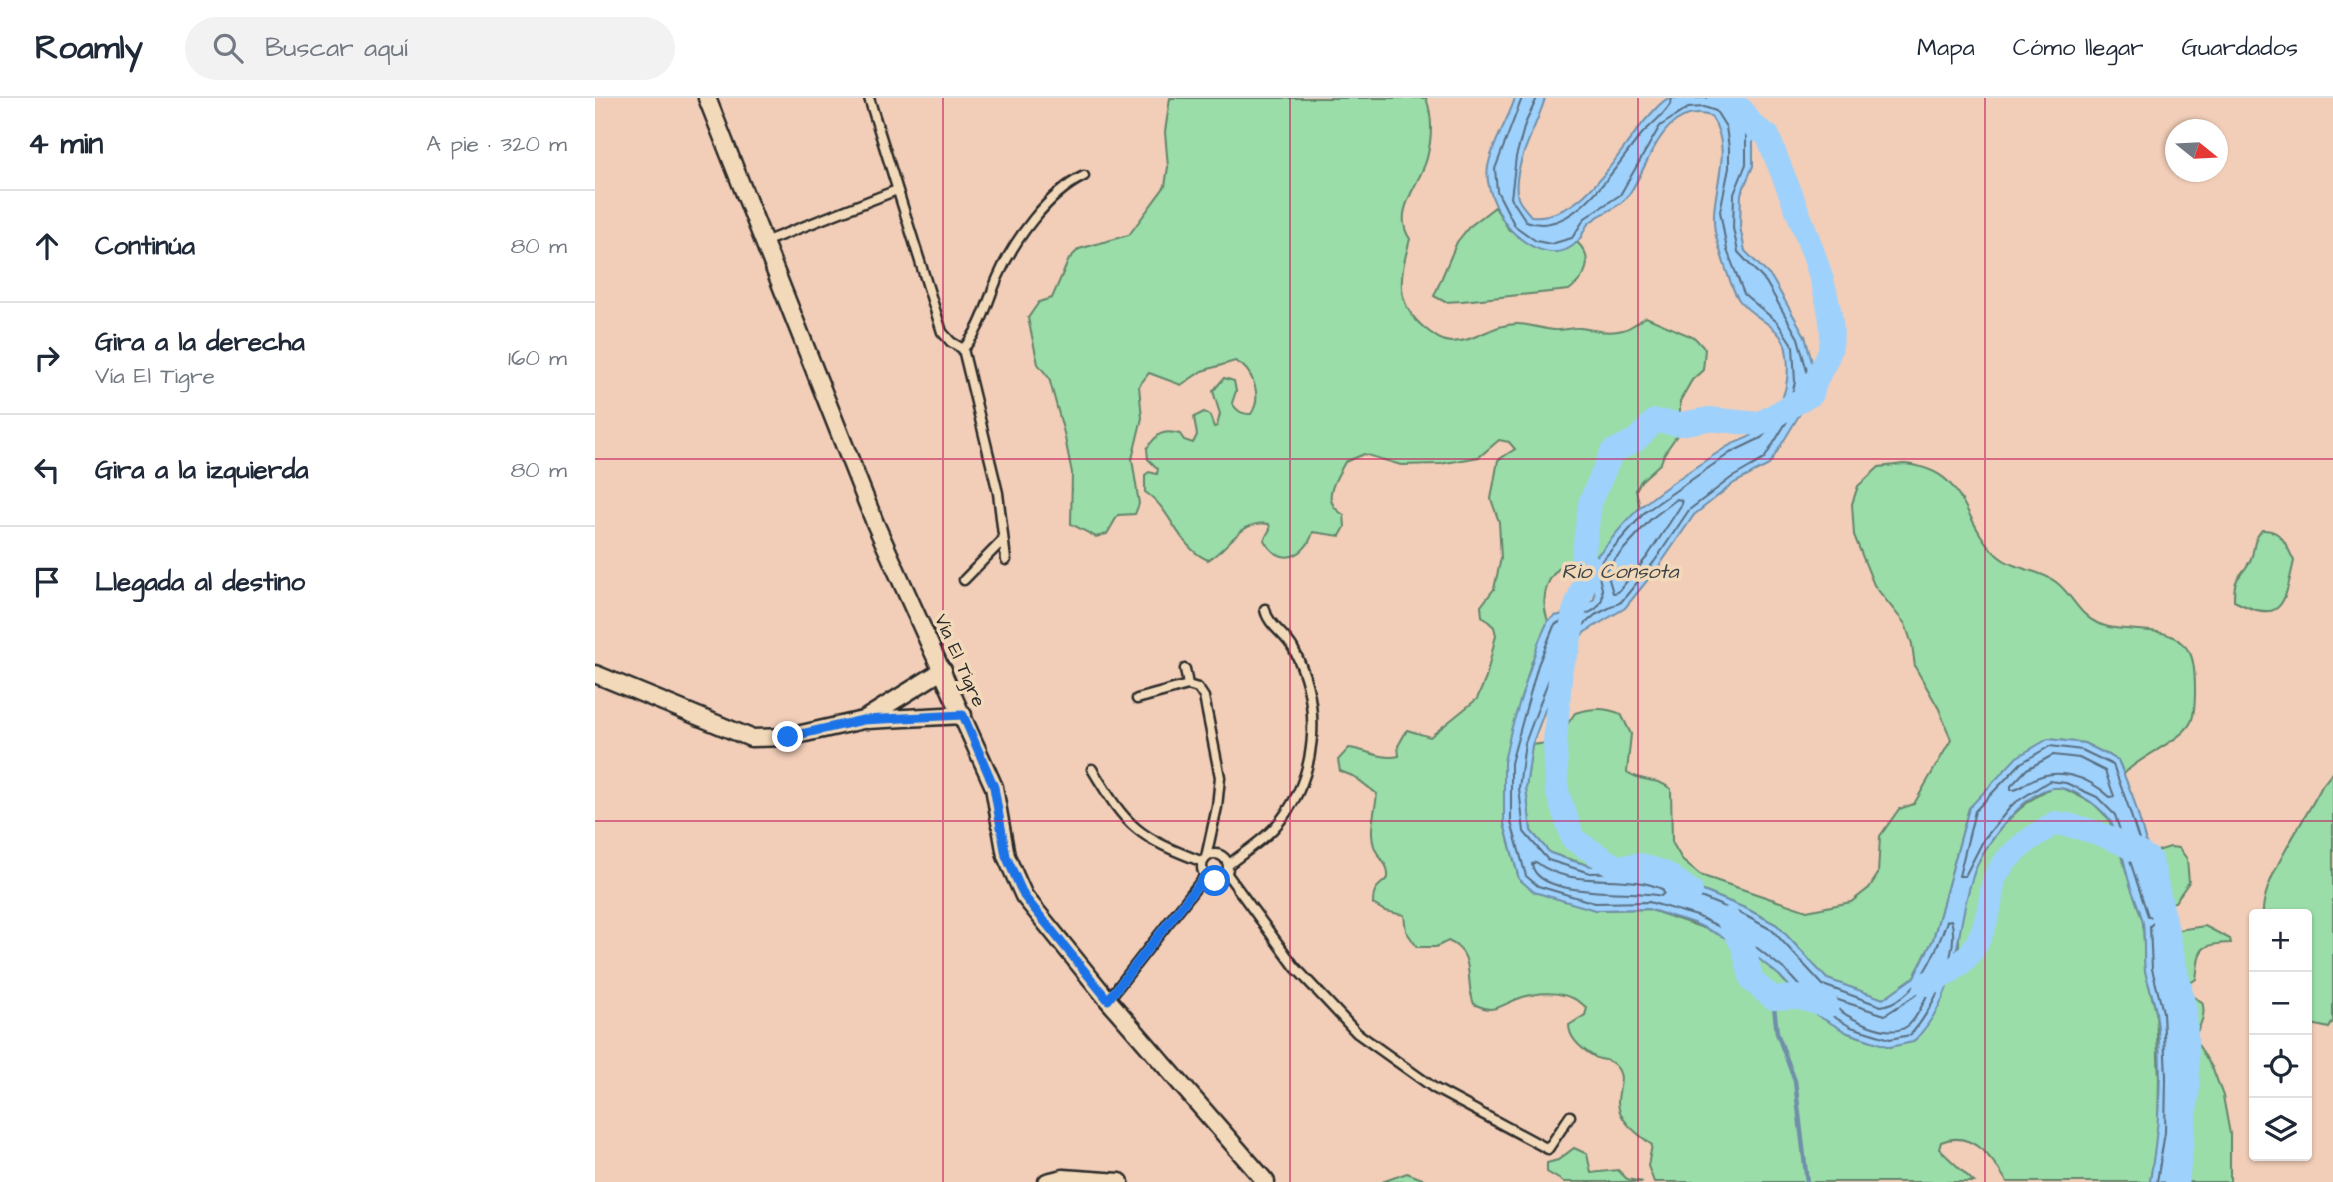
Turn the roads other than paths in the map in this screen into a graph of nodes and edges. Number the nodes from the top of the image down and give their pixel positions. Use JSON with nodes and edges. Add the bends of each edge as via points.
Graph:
{"nodes":[{"id":1,"x":707,"y":98,"type":"edge"},
{"id":2,"x":869,"y":98,"type":"edge"},
{"id":3,"x":1084,"y":176,"type":"dead end"},
{"id":4,"x":897,"y":190,"type":"junction"},
{"id":5,"x":764,"y":242,"type":"junction"},
{"id":6,"x":963,"y":349,"type":"junction"},
{"id":7,"x":1003,"y":540,"type":"junction"},
{"id":8,"x":1006,"y":560,"type":"dead end"},
{"id":9,"x":964,"y":580,"type":"dead end"},
{"id":10,"x":1265,"y":609,"type":"dead end"},
{"id":11,"x":1185,"y":669,"type":"dead end"},
{"id":12,"x":943,"y":670,"type":"junction"},
{"id":13,"x":595,"y":674,"type":"edge"},
{"id":14,"x":1188,"y":685,"type":"junction"},
{"id":15,"x":1137,"y":699,"type":"dead end"},
{"id":16,"x":963,"y":715,"type":"junction"},
{"id":17,"x":863,"y":720,"type":"junction"},
{"id":18,"x":1092,"y":769,"type":"dead end"},
{"id":19,"x":1205,"y":860,"type":"junction"},
{"id":20,"x":1227,"y":869,"type":"junction"},
{"id":21,"x":1205,"y":876,"type":"junction"},
{"id":22,"x":1108,"y":1000,"type":"junction"},
{"id":23,"x":1570,"y":1116,"type":"dead end"},
{"id":24,"x":1047,"y":1182,"type":"edge"},
{"id":25,"x":1120,"y":1182,"type":"edge"},
{"id":26,"x":1266,"y":1182,"type":"edge"}],
"edges":[{"from":1,"to":5,"type":"street","name":"Vía El Tigre"},
{"from":2,"to":4,"type":"lane"},
{"from":3,"to":6,"type":"lane","via":[[1068,184],[1026,230],[999,274],[979,328]]},
{"from":4,"to":5,"type":"lane"},
{"from":4,"to":6,"type":"lane","via":[[942,332]]},
{"from":5,"to":12,"type":"street","name":"Vía El Tigre","via":[[875,523]]},
{"from":6,"to":7,"type":"lane","via":[[998,493]]},
{"from":7,"to":8,"type":"lane"},
{"from":7,"to":9,"type":"lane"},
{"from":10,"to":20,"type":"lane","via":[[1266,617],[1293,647],[1308,689],[1314,719],[1310,758],[1288,811]]},
{"from":11,"to":14,"type":"lane"},
{"from":12,"to":16,"type":"street","name":"Vía El Tigre"},
{"from":12,"to":17,"type":"street"},
{"from":13,"to":17,"type":"street","via":[[751,738],[788,737]]},
{"from":14,"to":15,"type":"lane"},
{"from":14,"to":19,"type":"lane","via":[[1199,688],[1203,697],[1218,758],[1217,807]]},
{"from":16,"to":17,"type":"street"},
{"from":16,"to":22,"type":"street","name":"Vía El Tigre","via":[[994,787],[1006,856],[1024,896]]},
{"from":18,"to":19,"type":"lane","via":[[1131,827]]},
{"from":19,"to":20,"type":"lane","via":[[1219,855]]},
{"from":19,"to":21,"type":"lane"},
{"from":20,"to":21,"type":"lane","via":[[1215,881]]},
{"from":20,"to":23,"type":"lane","via":[[1295,967],[1357,1033],[1434,1088],[1548,1149]]},
{"from":21,"to":22,"type":"lane"},
{"from":22,"to":26,"type":"street","name":"Vía El Tigre"},
{"from":24,"to":25,"type":"street","via":[[1063,1178]]}]}
